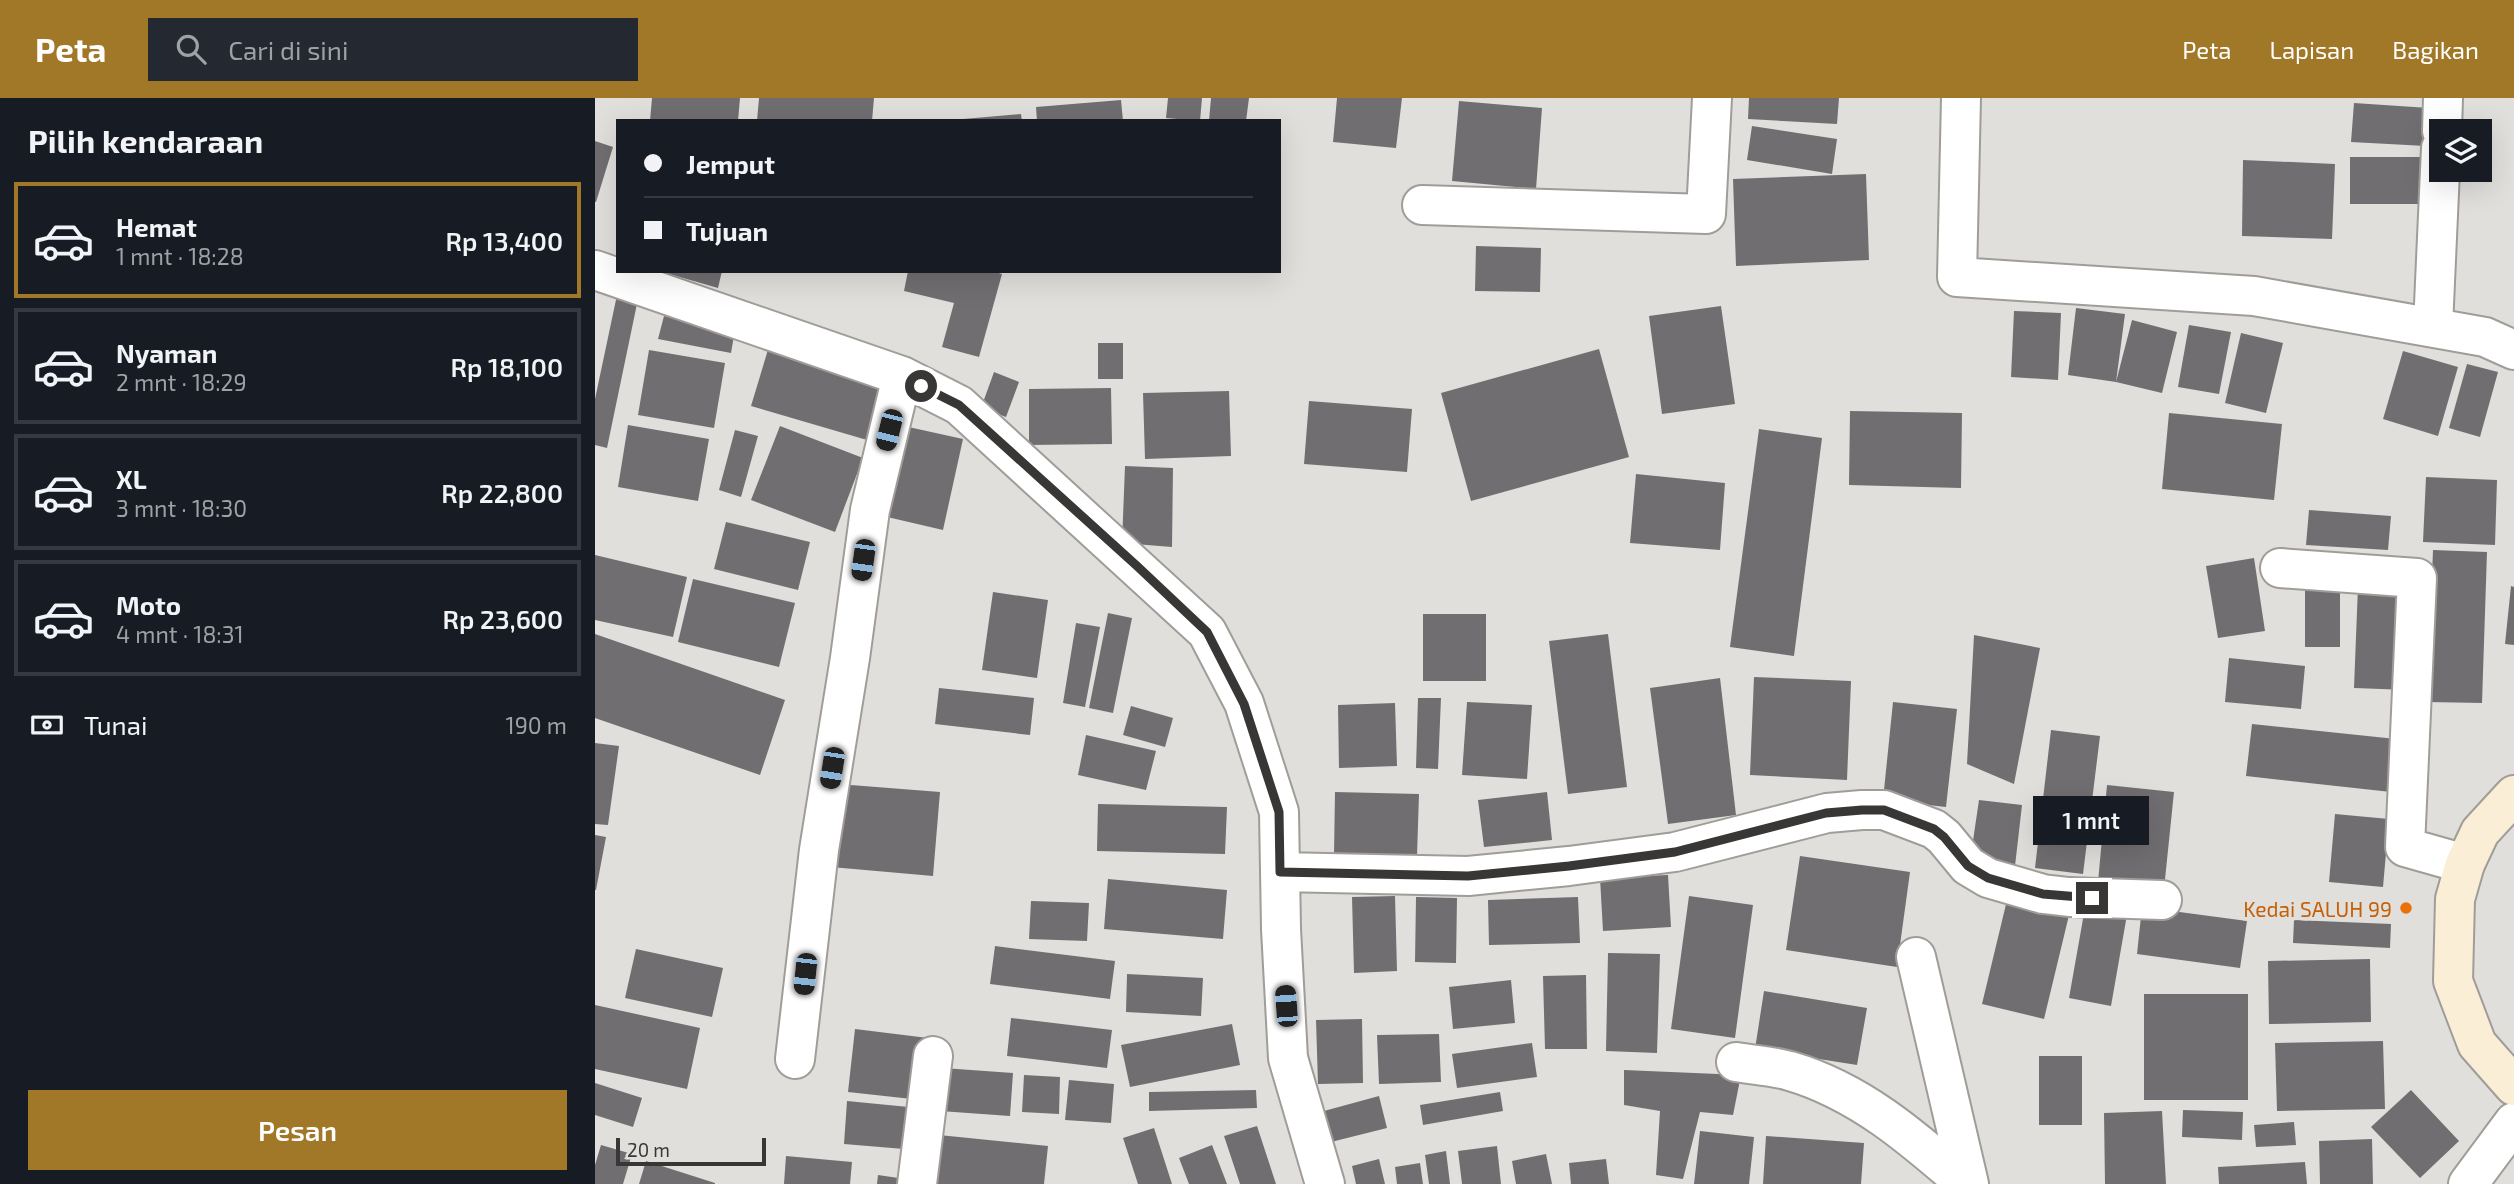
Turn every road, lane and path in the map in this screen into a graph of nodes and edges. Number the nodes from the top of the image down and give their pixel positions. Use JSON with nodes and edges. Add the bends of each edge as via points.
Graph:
{"nodes":[{"id":1,"x":1712,"y":98,"type":"edge"},
{"id":2,"x":1961,"y":98,"type":"edge"},
{"id":3,"x":2444,"y":98,"type":"edge"},
{"id":4,"x":2443,"y":119,"type":"edge"},
{"id":5,"x":2439,"y":182,"type":"edge"},
{"id":6,"x":1422,"y":205,"type":"dead end"},
{"id":7,"x":595,"y":270,"type":"edge"},
{"id":8,"x":2433,"y":327,"type":"junction"},
{"id":9,"x":2514,"y":350,"type":"edge"},
{"id":10,"x":902,"y":376,"type":"junction"},
{"id":11,"x":2280,"y":568,"type":"dead end"},
{"id":12,"x":2514,"y":795,"type":"edge"},
{"id":13,"x":2465,"y":864,"type":"junction"},
{"id":14,"x":1280,"y":872,"type":"junction"},
{"id":15,"x":2162,"y":900,"type":"dead end"},
{"id":16,"x":1916,"y":957,"type":"dead end"},
{"id":17,"x":933,"y":1056,"type":"dead end"},
{"id":18,"x":795,"y":1059,"type":"dead end"},
{"id":19,"x":1736,"y":1062,"type":"dead end"},
{"id":20,"x":2514,"y":1087,"type":"edge"},
{"id":21,"x":2514,"y":1122,"type":"edge"},
{"id":22,"x":918,"y":1184,"type":"edge"},
{"id":23,"x":1325,"y":1184,"type":"edge"},
{"id":24,"x":1968,"y":1184,"type":"edge"},
{"id":25,"x":2468,"y":1184,"type":"edge"}],
"edges":[{"from":1,"to":6,"type":"street","via":[[1706,215]]},
{"from":2,"to":8,"type":"street","via":[[1957,277],[2253,296]]},
{"from":3,"to":4,"type":"street"},
{"from":5,"to":8,"type":"street"},
{"from":7,"to":10,"type":"street"},
{"from":8,"to":9,"type":"street","via":[[2485,337]]},
{"from":10,"to":14,"type":"street","via":[[959,405],[1207,632],[1244,704],[1279,812]]},
{"from":10,"to":18,"type":"street","via":[[870,510],[819,850]]},
{"from":11,"to":13,"type":"street","via":[[2417,578],[2405,847]]},
{"from":12,"to":13,"type":"main road","via":[[2480,832]]},
{"from":13,"to":20,"type":"main road","via":[[2455,899],[2453,981],[2477,1044]]},
{"from":14,"to":15,"type":"street","via":[[1468,876],[1569,866],[1675,852],[1826,813],[1884,810],[1934,829],[1968,866],[1988,878],[2043,894]]},
{"from":14,"to":23,"type":"street","via":[[1289,1058]]},
{"from":16,"to":24,"type":"street"},
{"from":17,"to":22,"type":"street"},
{"from":19,"to":24,"type":"street","via":[[1789,1070],[1841,1091],[1903,1130]]},
{"from":21,"to":25,"type":"street"}]}
